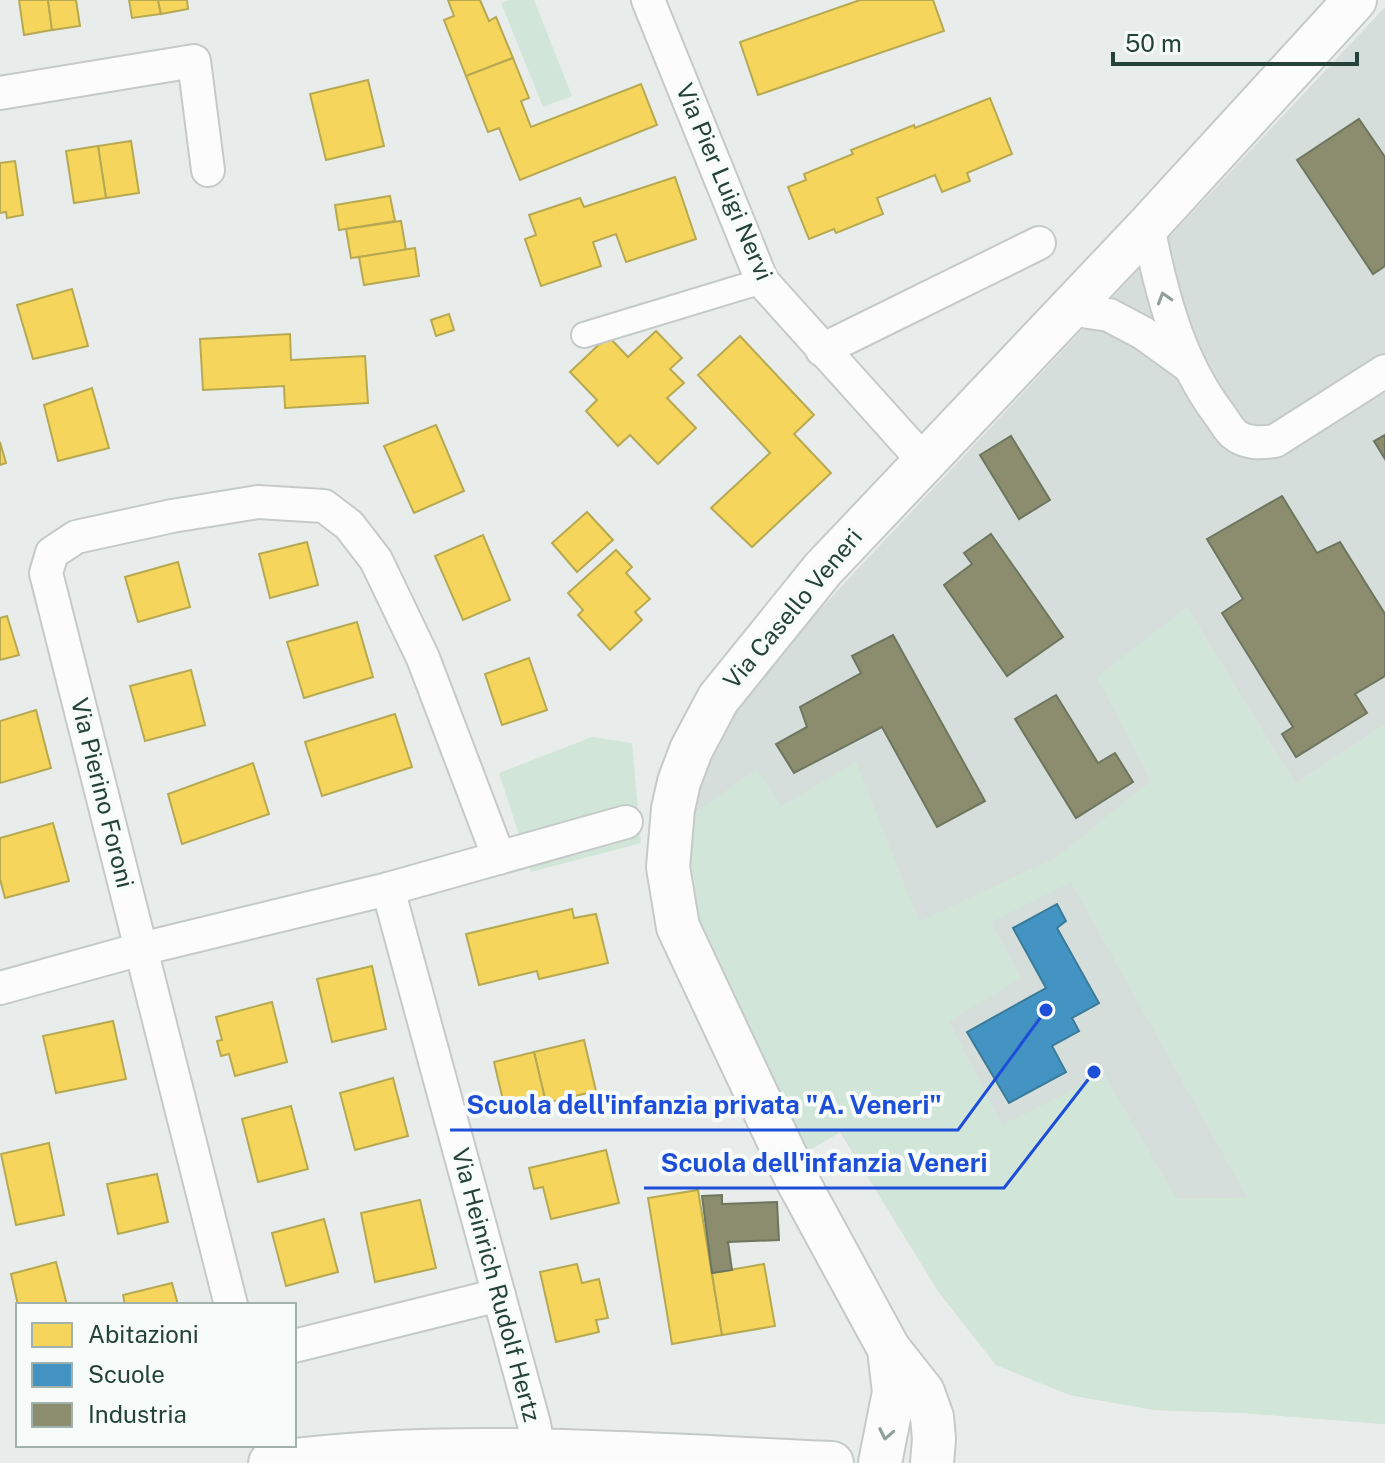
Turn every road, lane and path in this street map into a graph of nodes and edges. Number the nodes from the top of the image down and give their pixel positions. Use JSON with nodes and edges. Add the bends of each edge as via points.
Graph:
{"nodes":[{"id":1,"x":648,"y":0,"type":"edge"},
{"id":2,"x":1355,"y":0,"type":"edge"},
{"id":3,"x":0,"y":93,"type":"edge"},
{"id":4,"x":208,"y":170,"type":"dead end"},
{"id":5,"x":1148,"y":226,"type":"junction"},
{"id":6,"x":1039,"y":243,"type":"dead end"},
{"id":7,"x":762,"y":281,"type":"junction"},
{"id":8,"x":1068,"y":309,"type":"junction"},
{"id":9,"x":584,"y":335,"type":"dead end"},
{"id":10,"x":822,"y":350,"type":"junction"},
{"id":11,"x":1190,"y":367,"type":"junction"},
{"id":12,"x":1385,"y":371,"type":"edge"},
{"id":13,"x":923,"y":460,"type":"junction"},
{"id":14,"x":626,"y":822,"type":"dead end"},
{"id":15,"x":499,"y":858,"type":"junction"},
{"id":16,"x":388,"y":889,"type":"junction"},
{"id":17,"x":141,"y":949,"type":"junction"},
{"id":18,"x":0,"y":988,"type":"edge"},
{"id":19,"x":499,"y":1295,"type":"junction"},
{"id":20,"x":230,"y":1303,"type":"edge"},
{"id":21,"x":296,"y":1346,"type":"edge"},
{"id":22,"x":889,"y":1349,"type":"junction"},
{"id":23,"x":539,"y":1451,"type":"junction"},
{"id":24,"x":342,"y":1458,"type":"edge"},
{"id":25,"x":270,"y":1463,"type":"edge"},
{"id":26,"x":832,"y":1463,"type":"edge"},
{"id":27,"x":880,"y":1463,"type":"edge"},
{"id":28,"x":932,"y":1463,"type":"edge"}],
"edges":[{"from":1,"to":7,"type":"street","name":"Via Pier Luigi Nervi"},
{"from":2,"to":5,"type":"street","name":"Via Casello Veneri"},
{"from":3,"to":4,"type":"street","via":[[194,61]]},
{"from":5,"to":8,"type":"street","name":"Via Casello Veneri"},
{"from":11,"to":5,"type":"street","one_way":true,"via":[[1164,299]]},
{"from":6,"to":10,"type":"street"},
{"from":7,"to":9,"type":"street"},
{"from":7,"to":10,"type":"street","name":"Via Pier Luigi Nervi"},
{"from":8,"to":11,"type":"street","via":[[1109,315]]},
{"from":8,"to":13,"type":"street","name":"Via Casello Veneri"},
{"from":10,"to":13,"type":"street","name":"Via Pier Luigi Nervi"},
{"from":11,"to":12,"type":"street","via":[[1235,435],[1256,444],[1275,441]]},
{"from":13,"to":22,"type":"street","name":"Via Casello Veneri","via":[[823,569],[718,699],[679,782],[668,867],[684,941],[796,1178]]},
{"from":14,"to":15,"type":"street"},
{"from":15,"to":16,"type":"street"},
{"from":15,"to":17,"type":"street","name":"Via Pierino Foroni","via":[[423,658],[376,560],[349,525],[324,506],[258,502],[76,537],[52,553],[46,573]]},
{"from":16,"to":17,"type":"street"},
{"from":16,"to":19,"type":"street","name":"Via Heinrich Rudolf Hertz"},
{"from":17,"to":18,"type":"street"},
{"from":17,"to":20,"type":"street","name":"Via Pierino Foroni"},
{"from":19,"to":21,"type":"street"},
{"from":19,"to":23,"type":"street","name":"Via Heinrich Rudolf Hertz"},
{"from":22,"to":27,"type":"street","name":"Via Casello Veneri","one_way":true,"via":[[894,1392]]},
{"from":22,"to":28,"type":"street","name":"Via Casello Veneri","via":[[923,1392],[932,1417]]},
{"from":23,"to":24,"type":"street"},
{"from":23,"to":26,"type":"street"},
{"from":24,"to":25,"type":"street"}]}
